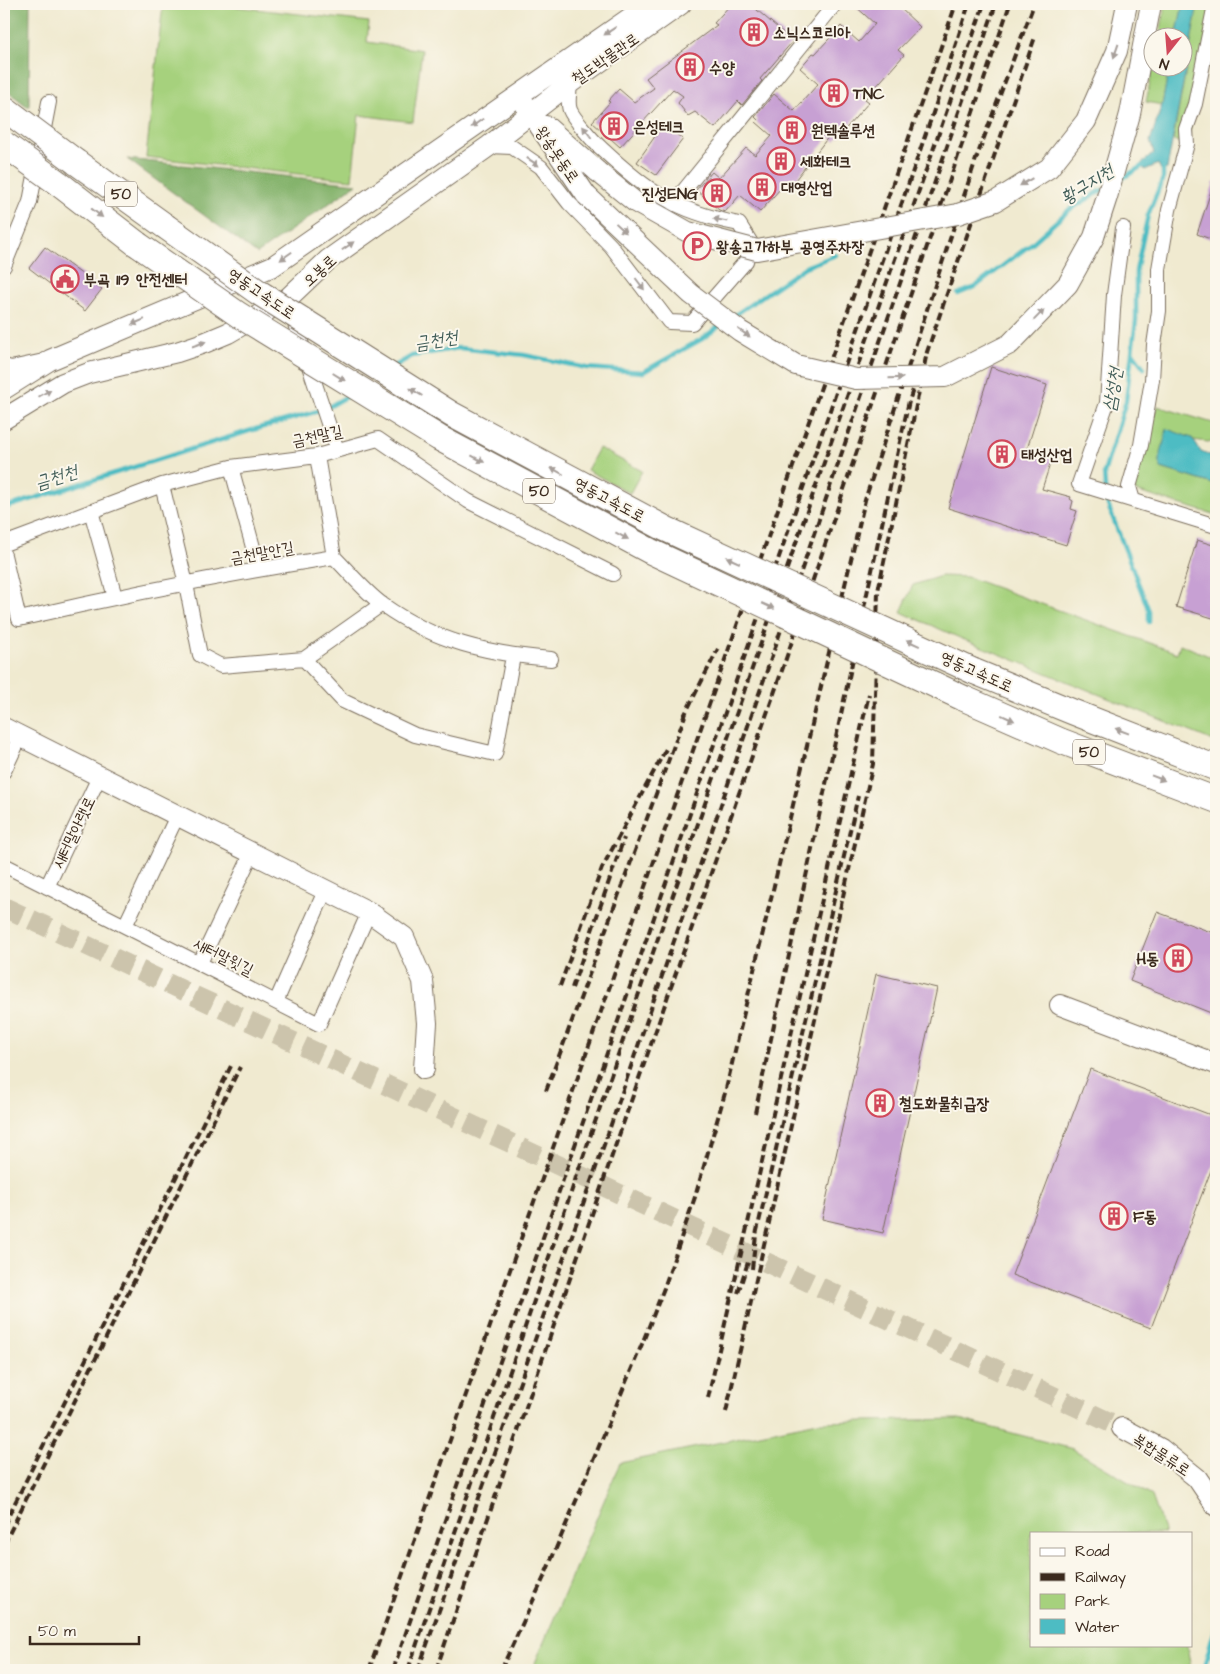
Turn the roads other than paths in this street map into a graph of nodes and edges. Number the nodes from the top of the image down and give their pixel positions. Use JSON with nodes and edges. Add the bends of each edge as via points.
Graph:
{"nodes":[{"id":1,"x":650,"y":4,"type":"edge"},
{"id":2,"x":681,"y":4,"type":"edge"},
{"id":3,"x":834,"y":4,"type":"edge"},
{"id":4,"x":1127,"y":4,"type":"edge"},
{"id":5,"x":1151,"y":4,"type":"edge"},
{"id":6,"x":1215,"y":4,"type":"edge"},
{"id":7,"x":570,"y":83,"type":"junction"},
{"id":8,"x":517,"y":95,"type":"junction"},
{"id":9,"x":49,"y":102,"type":"dead end"},
{"id":10,"x":4,"y":108,"type":"edge"},
{"id":11,"x":531,"y":113,"type":"junction"},
{"id":12,"x":4,"y":144,"type":"edge"},
{"id":13,"x":489,"y":146,"type":"junction"},
{"id":14,"x":673,"y":204,"type":"junction"},
{"id":15,"x":1123,"y":228,"type":"dead end"},
{"id":16,"x":4,"y":266,"type":"edge"},
{"id":17,"x":287,"y":300,"type":"junction"},
{"id":18,"x":50,"y":360,"type":"junction"},
{"id":19,"x":4,"y":366,"type":"edge"},
{"id":20,"x":4,"y":389,"type":"edge"},
{"id":21,"x":4,"y":419,"type":"edge"},
{"id":22,"x":337,"y":450,"type":"junction"},
{"id":23,"x":317,"y":456,"type":"junction"},
{"id":24,"x":231,"y":467,"type":"junction"},
{"id":25,"x":162,"y":485,"type":"junction"},
{"id":26,"x":1133,"y":500,"type":"junction"},
{"id":27,"x":91,"y":511,"type":"junction"},
{"id":28,"x":1216,"y":526,"type":"edge"},
{"id":29,"x":4,"y":544,"type":"edge"},
{"id":30,"x":4,"y":555,"type":"edge"},
{"id":31,"x":334,"y":557,"type":"junction"},
{"id":32,"x":259,"y":570,"type":"junction"},
{"id":33,"x":613,"y":574,"type":"dead end"},
{"id":34,"x":186,"y":584,"type":"junction"},
{"id":35,"x":115,"y":597,"type":"junction"},
{"id":36,"x":382,"y":604,"type":"junction"},
{"id":37,"x":513,"y":656,"type":"junction"},
{"id":38,"x":304,"y":659,"type":"junction"},
{"id":39,"x":552,"y":660,"type":"dead end"},
{"id":40,"x":12,"y":732,"type":"edge"},
{"id":41,"x":1216,"y":768,"type":"edge"},
{"id":42,"x":4,"y":771,"type":"edge"},
{"id":43,"x":99,"y":776,"type":"junction"},
{"id":44,"x":1216,"y":800,"type":"edge"},
{"id":45,"x":177,"y":816,"type":"junction"},
{"id":46,"x":252,"y":853,"type":"junction"},
{"id":47,"x":4,"y":865,"type":"edge"},
{"id":48,"x":47,"y":887,"type":"junction"},
{"id":49,"x":325,"y":891,"type":"junction"},
{"id":50,"x":369,"y":912,"type":"junction"},
{"id":51,"x":125,"y":926,"type":"junction"},
{"id":52,"x":200,"y":964,"type":"junction"},
{"id":53,"x":276,"y":1002,"type":"junction"},
{"id":54,"x":1060,"y":1004,"type":"dead end"},
{"id":55,"x":1216,"y":1064,"type":"edge"},
{"id":56,"x":424,"y":1069,"type":"dead end"},
{"id":57,"x":1122,"y":1428,"type":"tunnel mouth"},
{"id":58,"x":1216,"y":1506,"type":"edge"}],
"edges":[{"from":1,"to":8,"type":"street","name":"철도박물관로","one_way":true},
{"from":2,"to":7,"type":"street","name":"철도박물관로"},
{"from":3,"to":14,"type":"street"},
{"from":4,"to":11,"type":"street","name":"왕송못동로","one_way":true,"bridge":true,"via":[[1118,51],[1086,121],[1049,168],[996,200],[958,214],[757,250],[688,232],[635,202]]},
{"from":11,"to":5,"type":"street","name":"왕송못동로","one_way":true,"bridge":true,"via":[[586,195],[691,294],[740,331],[796,365],[856,379],[945,377],[1010,344],[1068,284],[1094,237],[1130,114]]},
{"from":6,"to":26,"type":"street","via":[[1195,104],[1186,129],[1187,144],[1169,210],[1159,269],[1159,311],[1152,380],[1141,445],[1129,487]]},
{"from":7,"to":11,"type":"street","name":"철도박물관로"},
{"from":14,"to":7,"type":"street","one_way":true,"via":[[646,187],[592,139],[570,110]]},
{"from":8,"to":11,"type":"street","name":"왕송못동로"},
{"from":8,"to":18,"type":"street","name":"오봉로","one_way":true,"via":[[273,266]]},
{"from":9,"to":16,"type":"street","via":[[30,202]]},
{"from":41,"to":10,"type":"highway","name":"영동고속도로","number":"50","one_way":true,"bridge":true,"via":[[973,671],[666,529],[451,414],[258,292]]},
{"from":11,"to":13,"type":"street","name":"오봉로"},
{"from":12,"to":44,"type":"highway","name":"영동고속도로","number":"50","one_way":true,"bridge":true,"via":[[137,244],[239,315],[439,438],[650,551],[963,698],[1061,742]]},
{"from":13,"to":14,"type":"street","one_way":true,"via":[[512,147],[541,167],[569,203],[611,246],[669,322],[692,323],[746,261],[751,243],[739,224]]},
{"from":17,"to":13,"type":"street","name":"오봉로","one_way":true,"via":[[328,260]]},
{"from":15,"to":26,"type":"street","via":[[1114,295],[1107,403],[1079,484]]},
{"from":21,"to":17,"type":"street","name":"오봉로","one_way":true,"via":[[63,383],[204,342],[228,333]]},
{"from":17,"to":22,"type":"street"},
{"from":18,"to":19,"type":"street","via":[[11,368]]},
{"from":18,"to":20,"type":"street","name":"오봉로"},
{"from":22,"to":23,"type":"street","name":"금천말길"},
{"from":22,"to":33,"type":"street","name":"금천말길","via":[[378,438],[468,501]]},
{"from":23,"to":24,"type":"street","name":"금천말길"},
{"from":23,"to":31,"type":"street"},
{"from":24,"to":25,"type":"street","name":"금천말길"},
{"from":24,"to":32,"type":"street"},
{"from":25,"to":27,"type":"street","name":"금천말길"},
{"from":25,"to":34,"type":"street"},
{"from":26,"to":28,"type":"street"},
{"from":27,"to":29,"type":"street","name":"금천말길"},
{"from":27,"to":35,"type":"street"},
{"from":30,"to":35,"type":"street","name":"금천말안길","via":[[19,619]]},
{"from":31,"to":32,"type":"street","name":"금천말안길"},
{"from":31,"to":36,"type":"street"},
{"from":32,"to":34,"type":"street","name":"금천말안길"},
{"from":34,"to":35,"type":"street","name":"금천말안길"},
{"from":34,"to":38,"type":"street","via":[[200,655],[221,666]]},
{"from":36,"to":37,"type":"street","via":[[442,638]]},
{"from":36,"to":38,"type":"street"},
{"from":37,"to":38,"type":"street","via":[[495,754],[415,735],[342,701]]},
{"from":37,"to":39,"type":"street"},
{"from":40,"to":42,"type":"street","name":"새터말아랫로"},
{"from":40,"to":43,"type":"street","name":"새터말아랫로"},
{"from":43,"to":45,"type":"street","name":"새터말아랫로"},
{"from":43,"to":48,"type":"street","name":"새터말아랫로"},
{"from":45,"to":46,"type":"street","name":"새터말아랫로"},
{"from":45,"to":51,"type":"street"},
{"from":46,"to":49,"type":"street","name":"새터말아랫로"},
{"from":46,"to":52,"type":"street"},
{"from":47,"to":48,"type":"street","name":"새터말윗길"},
{"from":48,"to":51,"type":"street","name":"새터말윗길"},
{"from":49,"to":50,"type":"street","name":"새터말아랫로"},
{"from":49,"to":53,"type":"street"},
{"from":50,"to":53,"type":"street","name":"새터말윗길","via":[[319,1024]]},
{"from":50,"to":56,"type":"street","name":"새터말아랫로","via":[[404,937],[423,981],[427,1023]]},
{"from":51,"to":52,"type":"street","name":"새터말윗길"},
{"from":52,"to":53,"type":"street","name":"새터말윗길"},
{"from":54,"to":55,"type":"street"},
{"from":57,"to":58,"type":"street","name":"복합물류로","via":[[1160,1449],[1198,1478]]}]}
